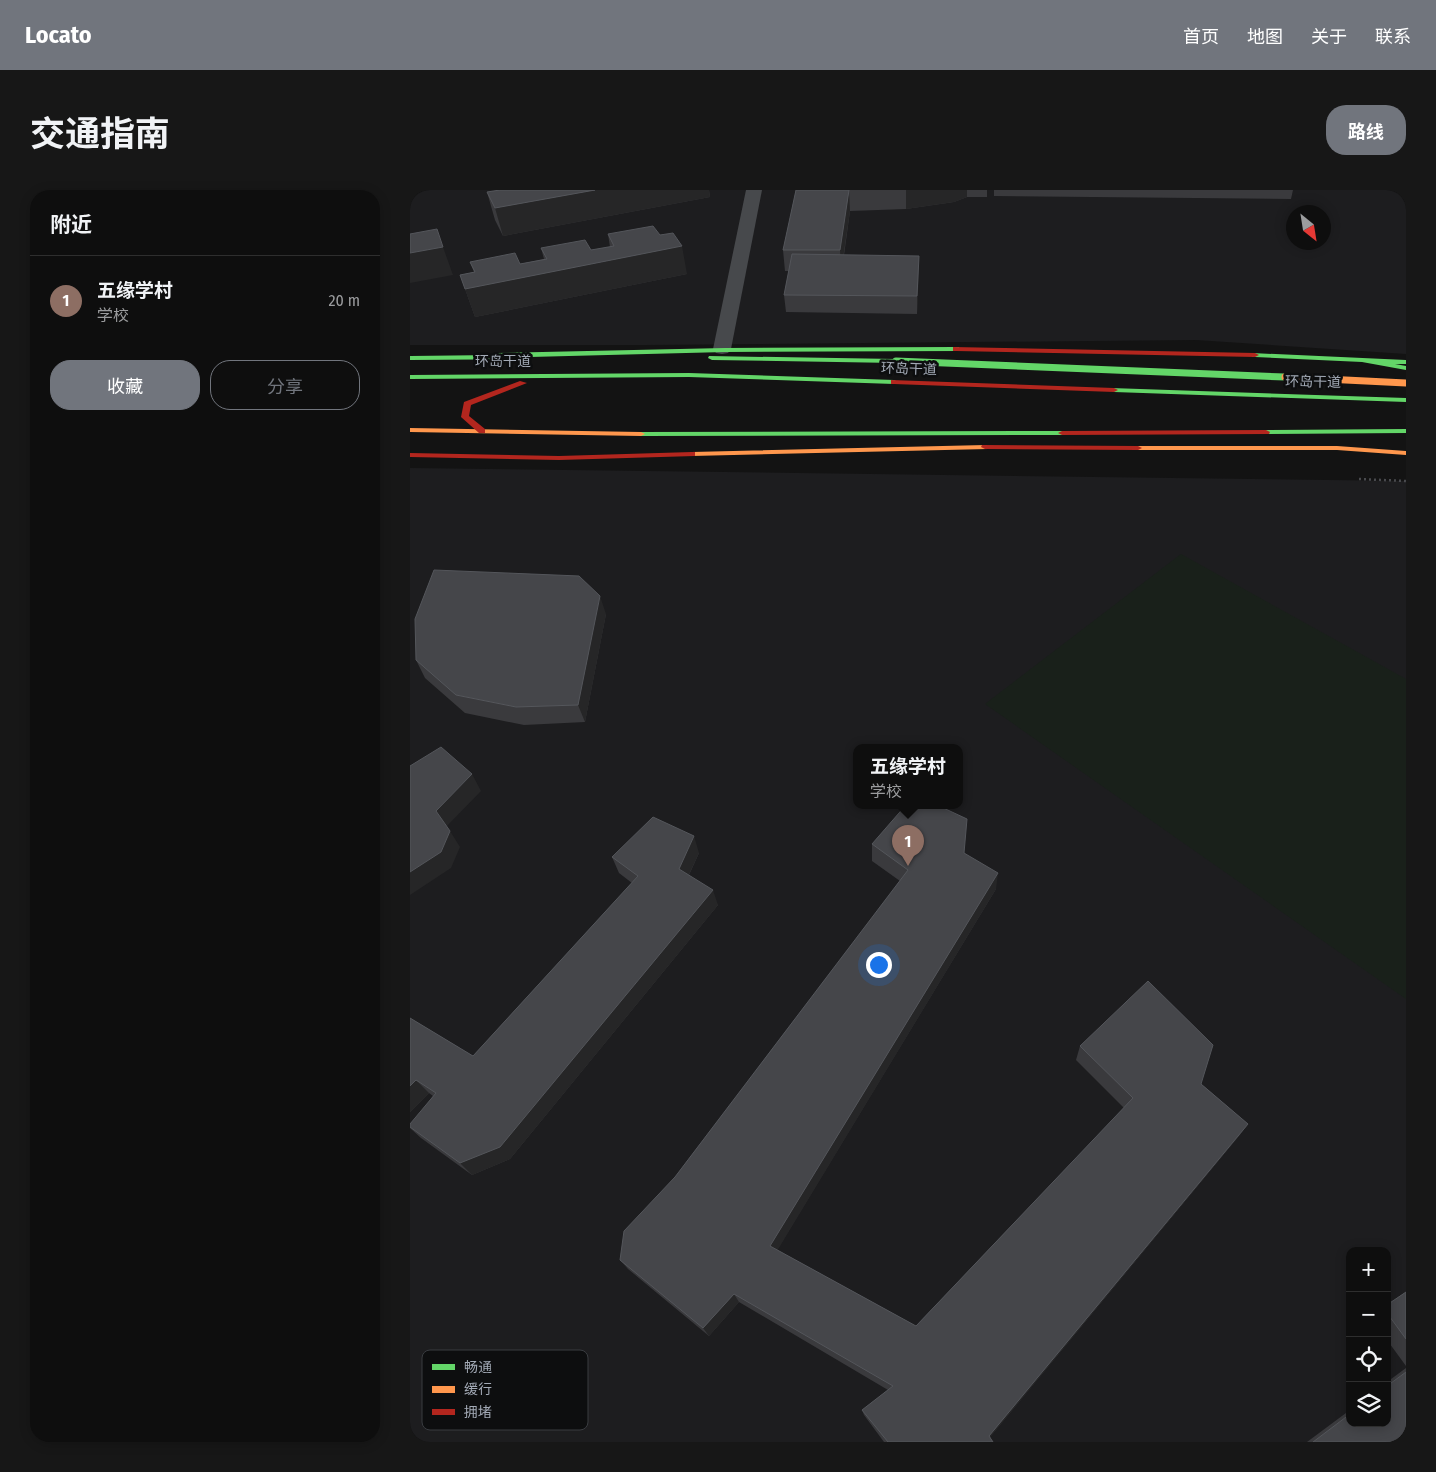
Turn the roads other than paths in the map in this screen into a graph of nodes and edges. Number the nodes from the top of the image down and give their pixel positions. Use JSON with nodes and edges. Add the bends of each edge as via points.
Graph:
{"nodes":[{"id":1,"x":754,"y":190,"type":"edge"},
{"id":2,"x":722,"y":349,"type":"junction"},
{"id":3,"x":438,"y":357,"type":"junction"},
{"id":4,"x":410,"y":358,"type":"edge"},
{"id":5,"x":1362,"y":360,"type":"junction"},
{"id":6,"x":1406,"y":362,"type":"edge"},
{"id":7,"x":1406,"y":368,"type":"edge"},
{"id":8,"x":540,"y":376,"type":"junction"},
{"id":9,"x":410,"y":377,"type":"edge"},
{"id":10,"x":1406,"y":383,"type":"edge"},
{"id":11,"x":1406,"y":400,"type":"edge"},
{"id":12,"x":410,"y":430,"type":"edge"},
{"id":13,"x":482,"y":431,"type":"junction"},
{"id":14,"x":1406,"y":431,"type":"edge"},
{"id":15,"x":1406,"y":453,"type":"edge"},
{"id":16,"x":410,"y":455,"type":"edge"}],
"edges":[{"from":1,"to":2,"type":"street"},
{"from":2,"to":3,"type":"main road"},
{"from":2,"to":5,"type":"main road","via":[[990,348]]},
{"from":3,"to":4,"type":"main road"},
{"from":3,"to":10,"type":"main road","bridge":true,"via":[[896,361]]},
{"from":5,"to":6,"type":"main road"},
{"from":5,"to":7,"type":"main road"},
{"from":8,"to":9,"type":"main road","name":"环岛干道"},
{"from":8,"to":11,"type":"main road","name":"环岛干道","via":[[689,376]]},
{"from":8,"to":13,"type":"main road","via":[[467,404],[465,416]]},
{"from":12,"to":13,"type":"main road"},
{"from":13,"to":14,"type":"main road","via":[[689,435]]},
{"from":15,"to":16,"type":"main road","via":[[1337,448],[929,447],[559,458]]}]}
